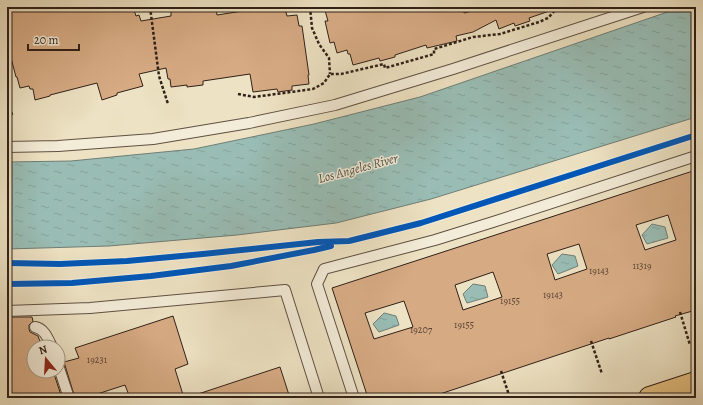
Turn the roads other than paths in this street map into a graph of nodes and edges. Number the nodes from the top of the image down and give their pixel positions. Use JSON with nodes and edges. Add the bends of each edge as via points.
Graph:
{"nodes":[{"id":1,"x":643,"y":7,"type":"edge"},
{"id":2,"x":7,"y":147,"type":"edge"},
{"id":3,"x":696,"y":156,"type":"edge"},
{"id":4,"x":7,"y":311,"type":"edge"},
{"id":5,"x":35,"y":327,"type":"dead end"},
{"id":6,"x":48,"y":339,"type":"edge"},
{"id":7,"x":63,"y":379,"type":"edge"},
{"id":8,"x":696,"y":383,"type":"edge"},
{"id":9,"x":69,"y":398,"type":"edge"},
{"id":10,"x":319,"y":398,"type":"edge"},
{"id":11,"x":354,"y":398,"type":"edge"},
{"id":12,"x":650,"y":398,"type":"edge"}],
"edges":[{"from":1,"to":2,"type":"lane","via":[[335,105],[153,139]]},
{"from":3,"to":11,"type":"lane","via":[[435,240],[324,269],[317,284]]},
{"from":4,"to":10,"type":"lane","via":[[90,308],[285,290]]},
{"from":5,"to":6,"type":"lane","via":[[40,328]]},
{"from":7,"to":9,"type":"lane"},
{"from":8,"to":12,"type":"main road"}]}
